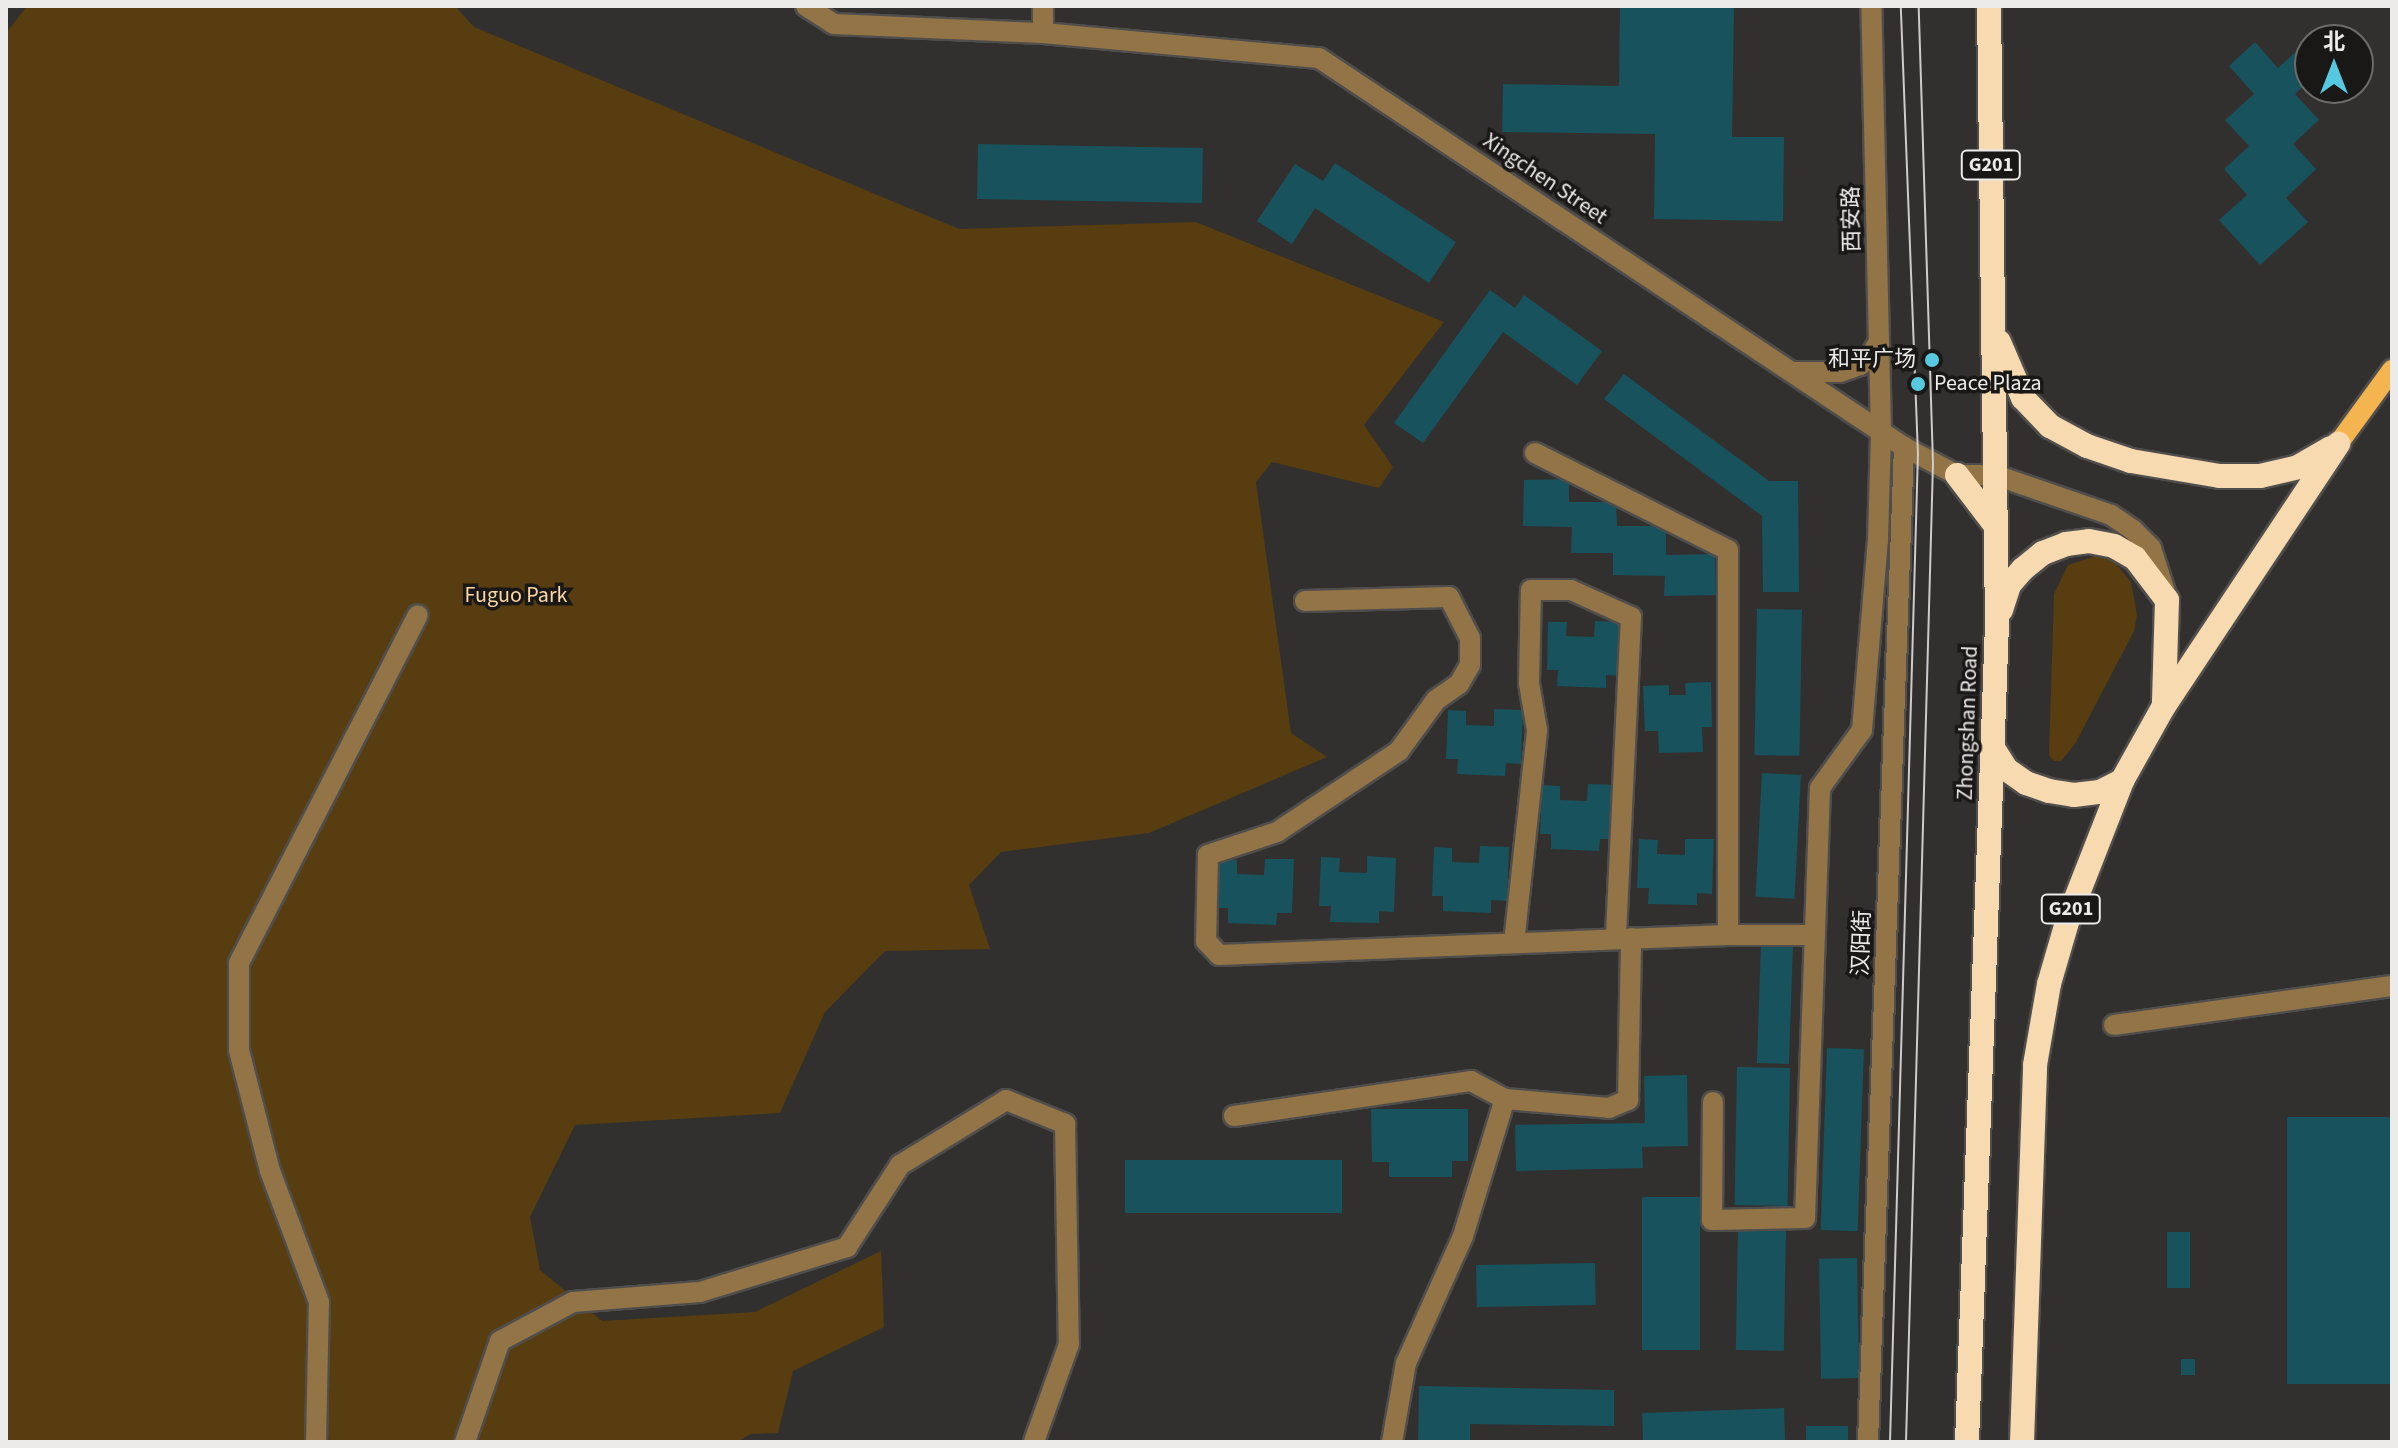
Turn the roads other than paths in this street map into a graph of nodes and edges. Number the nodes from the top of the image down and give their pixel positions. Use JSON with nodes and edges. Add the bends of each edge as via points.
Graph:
{"nodes":[{"id":1,"x":806,"y":6,"type":"edge"},
{"id":2,"x":1043,"y":6,"type":"edge"},
{"id":3,"x":1871,"y":6,"type":"edge"},
{"id":4,"x":1989,"y":6,"type":"edge"},
{"id":5,"x":1043,"y":33,"type":"junction"},
{"id":6,"x":1993,"y":325,"type":"junction"},
{"id":7,"x":1879,"y":341,"type":"junction"},
{"id":8,"x":2392,"y":370,"type":"edge"},
{"id":9,"x":1791,"y":371,"type":"junction"},
{"id":10,"x":1881,"y":431,"type":"junction"},
{"id":11,"x":2338,"y":444,"type":"junction"},
{"id":12,"x":1904,"y":447,"type":"junction"},
{"id":13,"x":1535,"y":453,"type":"dead end"},
{"id":14,"x":1957,"y":475,"type":"junction"},
{"id":15,"x":1995,"y":475,"type":"junction"},
{"id":16,"x":1996,"y":526,"type":"junction"},
{"id":17,"x":2167,"y":600,"type":"junction"},
{"id":18,"x":1305,"y":601,"type":"dead end"},
{"id":19,"x":418,"y":615,"type":"dead end"},
{"id":20,"x":1997,"y":624,"type":"junction"},
{"id":21,"x":2164,"y":706,"type":"junction"},
{"id":22,"x":1993,"y":748,"type":"junction"},
{"id":23,"x":2122,"y":781,"type":"junction"},
{"id":24,"x":1728,"y":935,"type":"junction"},
{"id":25,"x":1815,"y":935,"type":"junction"},
{"id":26,"x":1623,"y":939,"type":"junction"},
{"id":27,"x":1514,"y":943,"type":"junction"},
{"id":28,"x":2392,"y":986,"type":"edge"},
{"id":29,"x":2114,"y":1025,"type":"dead end"},
{"id":30,"x":1505,"y":1099,"type":"junction"},
{"id":31,"x":1713,"y":1102,"type":"dead end"},
{"id":32,"x":1234,"y":1116,"type":"dead end"},
{"id":33,"x":316,"y":1442,"type":"edge"},
{"id":34,"x":465,"y":1442,"type":"edge"},
{"id":35,"x":1034,"y":1442,"type":"edge"},
{"id":36,"x":1392,"y":1442,"type":"edge"},
{"id":37,"x":1868,"y":1442,"type":"edge"},
{"id":38,"x":1967,"y":1442,"type":"edge"},
{"id":39,"x":2022,"y":1442,"type":"edge"}],
"edges":[{"from":1,"to":5,"type":"street","name":"Xingchen Street","via":[[834,24]]},
{"from":2,"to":5,"type":"street"},
{"from":3,"to":7,"type":"street","name":"西安路"},
{"from":4,"to":6,"type":"highway","name":"Zhongshan Road","number":"G201"},
{"from":5,"to":9,"type":"street","name":"Xingchen Street","via":[[1319,58]]},
{"from":6,"to":11,"type":"highway","via":[[2023,398],[2050,426],[2087,446],[2172,470],[2260,476],[2298,467]]},
{"from":6,"to":15,"type":"highway","name":"Zhongshan Road","number":"G201"},
{"from":7,"to":9,"type":"street","via":[[1860,365],[1840,372]]},
{"from":7,"to":10,"type":"street","name":"西安路"},
{"from":8,"to":11,"type":"main road"},
{"from":9,"to":10,"type":"street","name":"Xingchen Street"},
{"from":10,"to":12,"type":"street","name":"Xingchen Street"},
{"from":10,"to":25,"type":"street","name":"西安路","via":[[1862,730],[1820,788]]},
{"from":11,"to":21,"type":"highway","number":"G201"},
{"from":12,"to":14,"type":"street","name":"Xingchen Street"},
{"from":12,"to":37,"type":"street","name":"汉阳街"},
{"from":13,"to":24,"type":"street","via":[[1728,550]]},
{"from":14,"to":15,"type":"street","name":"Xingchen Street"},
{"from":14,"to":16,"type":"highway"},
{"from":15,"to":16,"type":"highway","name":"Zhongshan Road","number":"G201"},
{"from":15,"to":17,"type":"street","name":"Xingchen Street","via":[[2111,515],[2133,530],[2151,548]]},
{"from":16,"to":20,"type":"highway","name":"Zhongshan Road","number":"G201"},
{"from":17,"to":20,"type":"highway","via":[[2135,558],[2114,546],[2066,544],[2043,553],[2009,585]]},
{"from":17,"to":21,"type":"highway"},
{"from":18,"to":27,"type":"street","via":[[1449,597],[1470,638],[1470,665],[1399,751],[1277,832],[1208,855],[1206,941],[1219,955]]},
{"from":19,"to":33,"type":"street","via":[[239,963],[239,1050],[270,1171],[319,1302]]},
{"from":20,"to":22,"type":"highway","name":"Zhongshan Road","number":"G201"},
{"from":21,"to":23,"type":"highway","number":"G201"},
{"from":22,"to":23,"type":"highway","via":[[2006,769],[2049,791],[2100,792]]},
{"from":22,"to":38,"type":"highway","name":"Zhongshan Road","number":"G201"},
{"from":23,"to":39,"type":"highway","number":"G201","via":[[2068,919],[2049,984],[2035,1065]]},
{"from":24,"to":25,"type":"street"},
{"from":24,"to":26,"type":"street"},
{"from":25,"to":31,"type":"street","name":"西安路","via":[[1805,1218],[1712,1220]]},
{"from":26,"to":27,"type":"street"},
{"from":26,"to":27,"type":"street","via":[[1631,617],[1571,590],[1531,590],[1529,683],[1537,730]]},
{"from":26,"to":30,"type":"street","via":[[1628,1100],[1609,1108]]},
{"from":28,"to":29,"type":"street"},
{"from":30,"to":32,"type":"street","via":[[1471,1081]]},
{"from":30,"to":36,"type":"street","via":[[1463,1236],[1406,1363]]},
{"from":34,"to":35,"type":"street","via":[[500,1341],[573,1302],[700,1292],[847,1247],[900,1165],[1006,1100],[1065,1124],[1069,1344]]}]}
